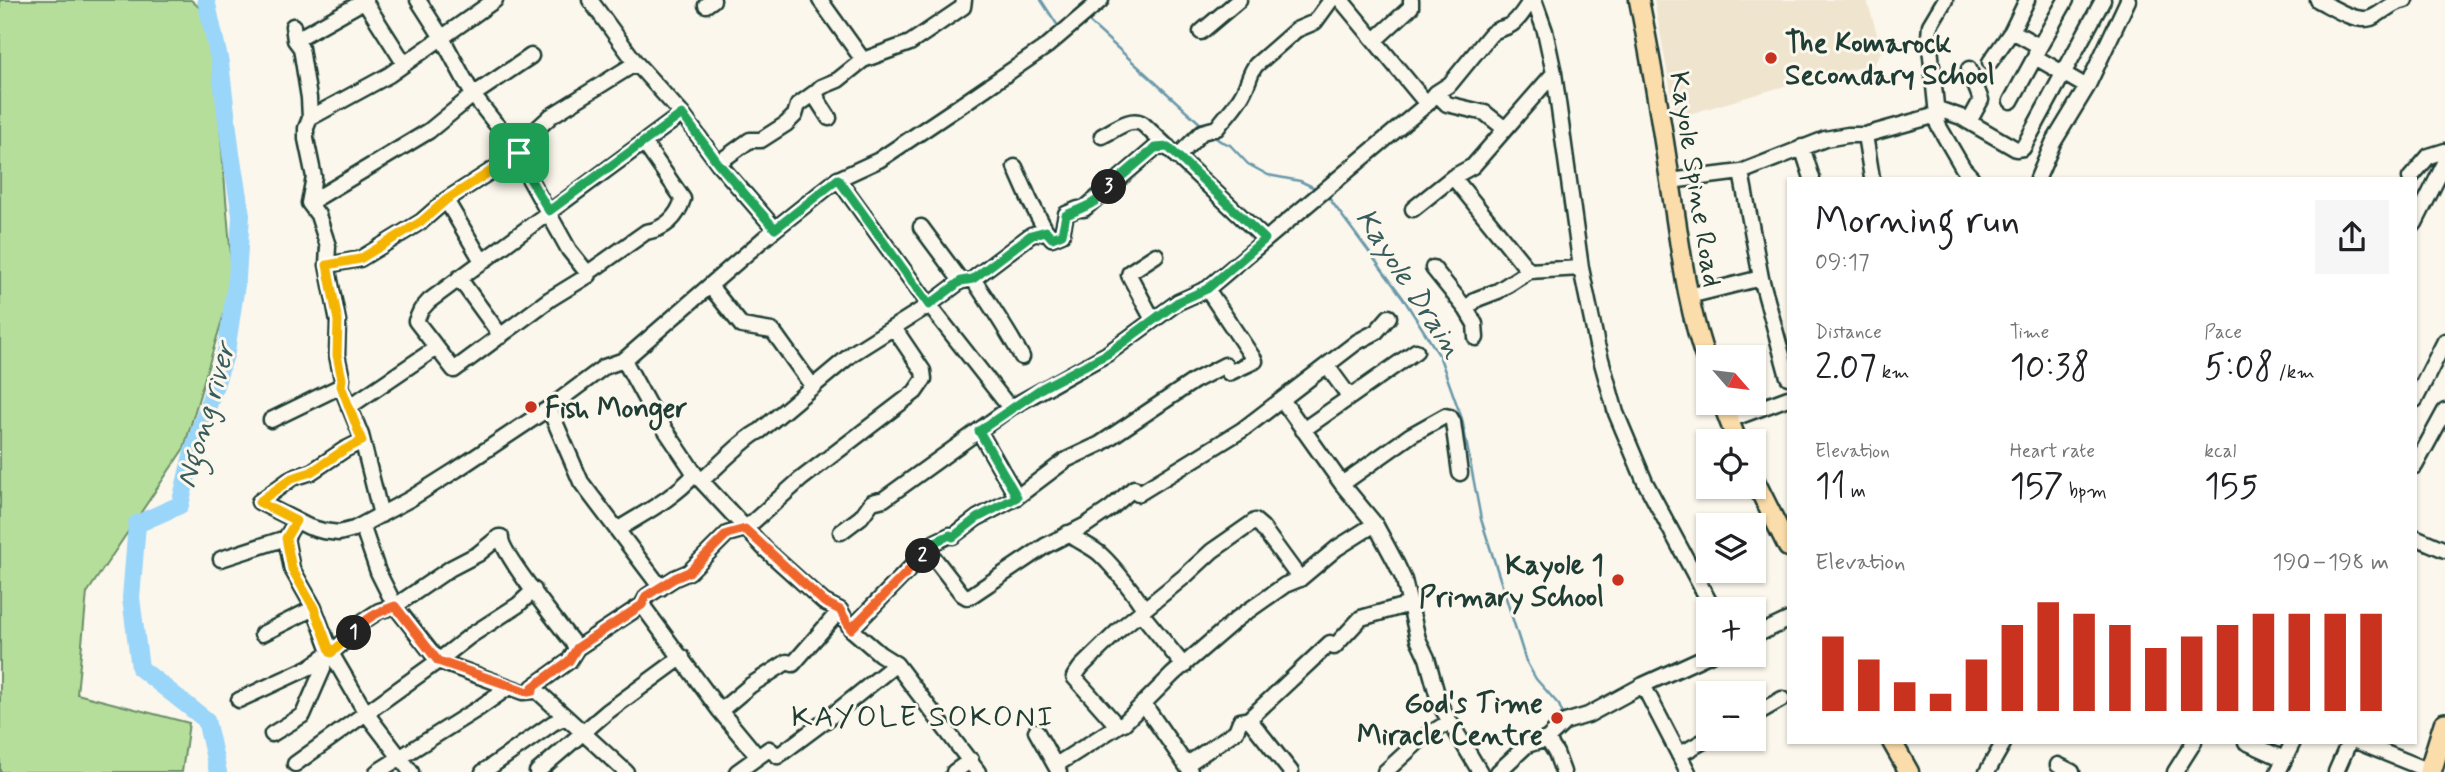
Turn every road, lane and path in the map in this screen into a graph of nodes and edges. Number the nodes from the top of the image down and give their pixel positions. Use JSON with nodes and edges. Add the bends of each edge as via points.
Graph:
{"nodes":[{"id":1,"x":365,"y":0,"type":"edge"},
{"id":2,"x":418,"y":0,"type":"edge"},
{"id":3,"x":495,"y":0,"type":"edge"},
{"id":4,"x":590,"y":0,"type":"edge"},
{"id":5,"x":820,"y":0,"type":"edge"},
{"id":6,"x":964,"y":0,"type":"edge"},
{"id":7,"x":1101,"y":0,"type":"edge"},
{"id":8,"x":1239,"y":0,"type":"edge"},
{"id":9,"x":1331,"y":0,"type":"edge"},
{"id":10,"x":1340,"y":0,"type":"edge"},
{"id":11,"x":1411,"y":0,"type":"edge"},
{"id":12,"x":1533,"y":0,"type":"edge"},
{"id":13,"x":1639,"y":0,"type":"edge"},
{"id":14,"x":1945,"y":0,"type":"edge"},
{"id":15,"x":2027,"y":0,"type":"edge"},
{"id":16,"x":2066,"y":0,"type":"edge"},
{"id":17,"x":2103,"y":0,"type":"edge"},
{"id":18,"x":2128,"y":0,"type":"edge"},
{"id":19,"x":2318,"y":0,"type":"edge"},
{"id":20,"x":2405,"y":0,"type":"edge"},
{"id":21,"x":2012,"y":31,"type":"junction"},
{"id":22,"x":1201,"y":32,"type":"dead end"},
{"id":23,"x":441,"y":36,"type":"junction"},
{"id":24,"x":1375,"y":40,"type":"junction"},
{"id":25,"x":2037,"y":51,"type":"junction"},
{"id":26,"x":531,"y":56,"type":"dead end"},
{"id":27,"x":863,"y":60,"type":"junction"},
{"id":28,"x":404,"y":62,"type":"junction"},
{"id":29,"x":1990,"y":62,"type":"dead end"},
{"id":30,"x":636,"y":63,"type":"junction"},
{"id":31,"x":1969,"y":69,"type":"dead end"},
{"id":32,"x":1554,"y":73,"type":"junction"},
{"id":33,"x":2062,"y":74,"type":"junction"},
{"id":34,"x":2087,"y":87,"type":"junction"},
{"id":35,"x":816,"y":92,"type":"junction"},
{"id":36,"x":473,"y":95,"type":"junction"},
{"id":37,"x":1432,"y":99,"type":"junction"},
{"id":38,"x":2011,"y":101,"type":"dead end"},
{"id":39,"x":1938,"y":112,"type":"junction"},
{"id":40,"x":682,"y":114,"type":"junction"},
{"id":41,"x":310,"y":118,"type":"junction"},
{"id":42,"x":829,"y":118,"type":"dead end"},
{"id":43,"x":1969,"y":122,"type":"junction"},
{"id":44,"x":1504,"y":128,"type":"junction"},
{"id":45,"x":1865,"y":135,"type":"junction"},
{"id":46,"x":1102,"y":136,"type":"dead end"},
{"id":47,"x":643,"y":143,"type":"junction"},
{"id":48,"x":1802,"y":147,"type":"junction"},
{"id":49,"x":2445,"y":150,"type":"edge"},
{"id":50,"x":519,"y":151,"type":"junction"},
{"id":51,"x":1172,"y":152,"type":"junction"},
{"id":52,"x":718,"y":163,"type":"junction"},
{"id":53,"x":2445,"y":163,"type":"edge"},
{"id":54,"x":1015,"y":167,"type":"dead end"},
{"id":55,"x":1741,"y":172,"type":"junction"},
{"id":56,"x":1453,"y":177,"type":"junction"},
{"id":57,"x":1812,"y":177,"type":"edge"},
{"id":58,"x":1872,"y":177,"type":"edge"},
{"id":59,"x":1971,"y":177,"type":"edge"},
{"id":60,"x":2038,"y":177,"type":"edge"},
{"id":61,"x":2411,"y":177,"type":"edge"},
{"id":62,"x":838,"y":179,"type":"junction"},
{"id":63,"x":1670,"y":181,"type":"junction"},
{"id":64,"x":446,"y":200,"type":"junction"},
{"id":65,"x":309,"y":203,"type":"junction"},
{"id":66,"x":1413,"y":209,"type":"dead end"},
{"id":67,"x":549,"y":211,"type":"junction"},
{"id":68,"x":2417,"y":218,"type":"edge"},
{"id":69,"x":921,"y":227,"type":"dead end"},
{"id":70,"x":775,"y":229,"type":"junction"},
{"id":71,"x":1046,"y":231,"type":"junction"},
{"id":72,"x":1265,"y":239,"type":"junction"},
{"id":73,"x":1156,"y":255,"type":"dead end"},
{"id":74,"x":482,"y":261,"type":"junction"},
{"id":75,"x":327,"y":265,"type":"junction"},
{"id":76,"x":1433,"y":268,"type":"dead end"},
{"id":77,"x":1581,"y":268,"type":"junction"},
{"id":78,"x":1529,"y":271,"type":"junction"},
{"id":79,"x":588,"y":273,"type":"junction"},
{"id":80,"x":459,"y":278,"type":"junction"},
{"id":81,"x":1761,"y":278,"type":"junction"},
{"id":82,"x":967,"y":280,"type":"junction"},
{"id":83,"x":710,"y":286,"type":"junction"},
{"id":84,"x":1207,"y":289,"type":"junction"},
{"id":85,"x":1689,"y":296,"type":"junction"},
{"id":86,"x":929,"y":305,"type":"junction"},
{"id":87,"x":1466,"y":309,"type":"junction"},
{"id":88,"x":1389,"y":317,"type":"dead end"},
{"id":89,"x":1153,"y":320,"type":"junction"},
{"id":90,"x":894,"y":328,"type":"junction"},
{"id":91,"x":501,"y":336,"type":"junction"},
{"id":92,"x":1476,"y":338,"type":"dead end"},
{"id":93,"x":2445,"y":341,"type":"edge"},
{"id":94,"x":1700,"y":345,"type":"edge"},
{"id":95,"x":436,"y":348,"type":"junction"},
{"id":96,"x":1416,"y":351,"type":"dead end"},
{"id":97,"x":1022,"y":357,"type":"dead end"},
{"id":98,"x":624,"y":360,"type":"junction"},
{"id":99,"x":1327,"y":366,"type":"junction"},
{"id":100,"x":1787,"y":373,"type":"edge"},
{"id":101,"x":341,"y":386,"type":"junction"},
{"id":102,"x":813,"y":387,"type":"junction"},
{"id":103,"x":1349,"y":396,"type":"junction"},
{"id":104,"x":2417,"y":396,"type":"edge"},
{"id":105,"x":1787,"y":398,"type":"edge"},
{"id":106,"x":1283,"y":401,"type":"junction"},
{"id":107,"x":349,"y":407,"type":"junction"},
{"id":108,"x":549,"y":408,"type":"junction"},
{"id":109,"x":1010,"y":408,"type":"junction"},
{"id":110,"x":2445,"y":411,"type":"edge"},
{"id":111,"x":1727,"y":415,"type":"edge"},
{"id":112,"x":271,"y":419,"type":"dead end"},
{"id":113,"x":1729,"y":420,"type":"junction"},
{"id":114,"x":1732,"y":429,"type":"edge"},
{"id":115,"x":1303,"y":430,"type":"junction"},
{"id":116,"x":979,"y":431,"type":"junction"},
{"id":117,"x":362,"y":441,"type":"junction"},
{"id":118,"x":2417,"y":462,"type":"edge"},
{"id":119,"x":1460,"y":473,"type":"dead end"},
{"id":120,"x":699,"y":477,"type":"junction"},
{"id":121,"x":1342,"y":484,"type":"junction"},
{"id":122,"x":1017,"y":497,"type":"junction"},
{"id":123,"x":1764,"y":499,"type":"edge"},
{"id":124,"x":381,"y":515,"type":"junction"},
{"id":125,"x":296,"y":521,"type":"junction"},
{"id":126,"x":362,"y":524,"type":"junction"},
{"id":127,"x":1375,"y":524,"type":"junction"},
{"id":128,"x":745,"y":529,"type":"junction"},
{"id":129,"x":617,"y":530,"type":"junction"},
{"id":130,"x":841,"y":532,"type":"dead end"},
{"id":131,"x":1068,"y":533,"type":"junction"},
{"id":132,"x":286,"y":538,"type":"junction"},
{"id":133,"x":2417,"y":538,"type":"edge"},
{"id":134,"x":1787,"y":545,"type":"edge"},
{"id":135,"x":2445,"y":550,"type":"edge"},
{"id":136,"x":925,"y":554,"type":"junction"},
{"id":137,"x":222,"y":559,"type":"dead end"},
{"id":138,"x":1300,"y":579,"type":"junction"},
{"id":139,"x":661,"y":588,"type":"junction"},
{"id":140,"x":534,"y":590,"type":"junction"},
{"id":141,"x":1707,"y":597,"type":"edge"},
{"id":142,"x":1410,"y":604,"type":"junction"},
{"id":143,"x":642,"y":605,"type":"junction"},
{"id":144,"x":395,"y":606,"type":"junction"},
{"id":145,"x":314,"y":608,"type":"junction"},
{"id":146,"x":840,"y":610,"type":"junction"},
{"id":147,"x":1142,"y":611,"type":"junction"},
{"id":148,"x":1787,"y":620,"type":"edge"},
{"id":149,"x":851,"y":629,"type":"junction"},
{"id":150,"x":1766,"y":630,"type":"edge"},
{"id":151,"x":262,"y":634,"type":"dead end"},
{"id":152,"x":577,"y":648,"type":"junction"},
{"id":153,"x":327,"y":655,"type":"junction"},
{"id":154,"x":681,"y":657,"type":"junction"},
{"id":155,"x":438,"y":661,"type":"junction"},
{"id":156,"x":1696,"y":661,"type":"edge"},
{"id":157,"x":896,"y":664,"type":"junction"},
{"id":158,"x":1184,"y":666,"type":"junction"},
{"id":159,"x":1643,"y":685,"type":"junction"},
{"id":160,"x":509,"y":687,"type":"junction"},
{"id":161,"x":533,"y":687,"type":"junction"},
{"id":162,"x":1782,"y":699,"type":"dead end"},
{"id":163,"x":239,"y":700,"type":"dead end"},
{"id":164,"x":1143,"y":703,"type":"junction"},
{"id":165,"x":1766,"y":708,"type":"edge"},
{"id":166,"x":720,"y":710,"type":"junction"},
{"id":167,"x":366,"y":713,"type":"junction"},
{"id":168,"x":566,"y":717,"type":"junction"},
{"id":169,"x":1249,"y":719,"type":"junction"},
{"id":170,"x":1449,"y":722,"type":"junction"},
{"id":171,"x":1119,"y":724,"type":"junction"},
{"id":172,"x":2445,"y":724,"type":"edge"},
{"id":173,"x":1036,"y":731,"type":"dead end"},
{"id":174,"x":582,"y":732,"type":"junction"},
{"id":175,"x":272,"y":734,"type":"dead end"},
{"id":176,"x":1547,"y":739,"type":"junction"},
{"id":177,"x":1893,"y":744,"type":"edge"},
{"id":178,"x":2003,"y":744,"type":"edge"},
{"id":179,"x":2193,"y":744,"type":"edge"},
{"id":180,"x":2249,"y":744,"type":"edge"},
{"id":181,"x":2292,"y":744,"type":"edge"},
{"id":182,"x":2348,"y":744,"type":"edge"},
{"id":183,"x":2363,"y":744,"type":"edge"},
{"id":184,"x":1696,"y":745,"type":"edge"},
{"id":185,"x":1679,"y":755,"type":"junction"},
{"id":186,"x":401,"y":757,"type":"junction"},
{"id":187,"x":758,"y":757,"type":"junction"},
{"id":188,"x":295,"y":764,"type":"dead end"},
{"id":189,"x":2058,"y":765,"type":"dead end"},
{"id":190,"x":974,"y":766,"type":"edge"},
{"id":191,"x":2281,"y":766,"type":"edge"},
{"id":192,"x":1058,"y":769,"type":"edge"},
{"id":193,"x":1188,"y":769,"type":"edge"},
{"id":194,"x":2430,"y":771,"type":"edge"},
{"id":195,"x":377,"y":772,"type":"edge"},
{"id":196,"x":411,"y":772,"type":"edge"},
{"id":197,"x":483,"y":772,"type":"edge"},
{"id":198,"x":537,"y":772,"type":"edge"},
{"id":199,"x":626,"y":772,"type":"edge"},
{"id":200,"x":738,"y":772,"type":"edge"},
{"id":201,"x":954,"y":772,"type":"edge"},
{"id":202,"x":1291,"y":772,"type":"edge"},
{"id":203,"x":1385,"y":772,"type":"edge"},
{"id":204,"x":1480,"y":772,"type":"edge"},
{"id":205,"x":1498,"y":772,"type":"edge"},
{"id":206,"x":1563,"y":772,"type":"edge"},
{"id":207,"x":1688,"y":772,"type":"edge"},
{"id":208,"x":1909,"y":772,"type":"edge"},
{"id":209,"x":1987,"y":772,"type":"edge"},
{"id":210,"x":2072,"y":772,"type":"edge"},
{"id":211,"x":2176,"y":772,"type":"edge"},
{"id":212,"x":2336,"y":772,"type":"edge"}],
"edges":[{"from":1,"to":28,"type":"street"},
{"from":1,"to":41,"type":"street","via":[[294,33],[301,48]]},
{"from":2,"to":23,"type":"street"},
{"from":3,"to":23,"type":"street"},
{"from":4,"to":30,"type":"street"},
{"from":5,"to":27,"type":"street"},
{"from":6,"to":27,"type":"street","via":[[963,7],[910,43]]},
{"from":7,"to":62,"type":"street","via":[[1047,46],[967,102],[879,160]]},
{"from":8,"to":22,"type":"street"},
{"from":9,"to":51,"type":"street","via":[[1315,22],[1296,30],[1256,65],[1232,111]]},
{"from":10,"to":24,"type":"street"},
{"from":11,"to":24,"type":"street","via":[[1411,7]]},
{"from":12,"to":32,"type":"street"},
{"from":12,"to":37,"type":"street","via":[[1507,27],[1497,28]]},
{"from":13,"to":63,"type":"main road","name":"Kayole Spine Road"},
{"from":14,"to":39,"type":"street","via":[[1930,25],[1929,37]]},
{"from":15,"to":21,"type":"street"},
{"from":16,"to":25,"type":"street"},
{"from":17,"to":33,"type":"street"},
{"from":18,"to":34,"type":"street"},
{"from":19,"to":20,"type":"street","via":[[2362,19]]},
{"from":21,"to":25,"type":"street"},
{"from":21,"to":29,"type":"street"},
{"from":23,"to":28,"type":"street"},
{"from":23,"to":36,"type":"street"},
{"from":24,"to":37,"type":"street"},
{"from":25,"to":33,"type":"street"},
{"from":25,"to":38,"type":"street"},
{"from":26,"to":36,"type":"street"},
{"from":27,"to":35,"type":"street"},
{"from":28,"to":41,"type":"street"},
{"from":30,"to":40,"type":"street"},
{"from":30,"to":50,"type":"street","via":[[551,116]]},
{"from":31,"to":43,"type":"street","via":[[1981,100]]},
{"from":32,"to":44,"type":"street"},
{"from":32,"to":77,"type":"street"},
{"from":33,"to":34,"type":"street"},
{"from":33,"to":43,"type":"street","via":[[2023,148],[2016,149]]},
{"from":34,"to":60,"type":"street"},
{"from":35,"to":42,"type":"street"},
{"from":35,"to":52,"type":"street","via":[[798,105],[786,124],[761,140],[750,140]]},
{"from":36,"to":50,"type":"street"},
{"from":36,"to":65,"type":"street","via":[[429,131]]},
{"from":37,"to":44,"type":"street","via":[[1485,113]]},
{"from":37,"to":72,"type":"street"},
{"from":39,"to":43,"type":"street"},
{"from":39,"to":45,"type":"street"},
{"from":39,"to":59,"type":"street","via":[[1943,134]]},
{"from":40,"to":47,"type":"street"},
{"from":40,"to":52,"type":"street"},
{"from":41,"to":65,"type":"street","via":[[306,139],[314,177]]},
{"from":44,"to":56,"type":"street","via":[[1473,166]]},
{"from":45,"to":48,"type":"street","via":[[1825,139]]},
{"from":45,"to":58,"type":"street"},
{"from":46,"to":51,"type":"street","via":[[1138,121]]},
{"from":47,"to":67,"type":"street"},
{"from":47,"to":79,"type":"street","via":[[683,199],[679,210],[674,219],[646,232]]},
{"from":48,"to":55,"type":"street"},
{"from":48,"to":57,"type":"street"},
{"from":49,"to":61,"type":"street","via":[[2429,156]]},
{"from":50,"to":64,"type":"street"},
{"from":50,"to":67,"type":"street","via":[[520,162]]},
{"from":51,"to":71,"type":"street","via":[[1155,148],[1084,209],[1066,215],[1062,234],[1052,238]]},
{"from":51,"to":72,"type":"street"},
{"from":52,"to":70,"type":"street"},
{"from":53,"to":68,"type":"street"},
{"from":54,"to":71,"type":"street"},
{"from":55,"to":63,"type":"street"},
{"from":55,"to":81,"type":"street"},
{"from":56,"to":66,"type":"street"},
{"from":56,"to":78,"type":"street"},
{"from":62,"to":70,"type":"street"},
{"from":62,"to":86,"type":"street"},
{"from":63,"to":85,"type":"main road","name":"Kayole Spine Road"},
{"from":64,"to":74,"type":"street"},
{"from":64,"to":75,"type":"street","via":[[422,221],[360,259]]},
{"from":65,"to":75,"type":"street","via":[[322,224]]},
{"from":67,"to":74,"type":"street"},
{"from":67,"to":79,"type":"street","via":[[569,250]]},
{"from":69,"to":82,"type":"street"},
{"from":70,"to":83,"type":"street"},
{"from":71,"to":82,"type":"street","via":[[1031,235]]},
{"from":72,"to":84,"type":"street"},
{"from":73,"to":89,"type":"street","via":[[1129,275]]},
{"from":74,"to":80,"type":"street"},
{"from":75,"to":101,"type":"street","via":[[338,321]]},
{"from":76,"to":87,"type":"street"},
{"from":77,"to":78,"type":"street"},
{"from":77,"to":141,"type":"street","via":[[1620,424],[1645,482]]},
{"from":78,"to":87,"type":"street"},
{"from":79,"to":91,"type":"street"},
{"from":80,"to":91,"type":"street"},
{"from":80,"to":95,"type":"street","via":[[429,301],[416,321]]},
{"from":81,"to":85,"type":"street"},
{"from":81,"to":100,"type":"street"},
{"from":82,"to":86,"type":"street"},
{"from":82,"to":97,"type":"street"},
{"from":83,"to":98,"type":"street"},
{"from":83,"to":102,"type":"street","via":[[741,326],[772,331]]},
{"from":84,"to":89,"type":"street"},
{"from":84,"to":122,"type":"street","via":[[1255,361],[1230,373],[1225,365],[1194,381],[1113,436],[1066,460]]},
{"from":85,"to":94,"type":"main road","name":"Kayole Spine Road"},
{"from":86,"to":90,"type":"street"},
{"from":86,"to":109,"type":"street"},
{"from":87,"to":92,"type":"street","via":[[1475,324]]},
{"from":88,"to":99,"type":"street","via":[[1376,332]]},
{"from":89,"to":109,"type":"street","via":[[1107,354]]},
{"from":90,"to":102,"type":"street"},
{"from":90,"to":128,"type":"street","via":[[923,371],[924,379],[915,392],[800,479]]},
{"from":91,"to":95,"type":"street","via":[[454,370]]},
{"from":93,"to":104,"type":"street"},
{"from":95,"to":107,"type":"street"},
{"from":96,"to":103,"type":"street"},
{"from":98,"to":108,"type":"street","via":[[604,367]]},
{"from":98,"to":120,"type":"street","via":[[648,404]]},
{"from":99,"to":103,"type":"street"},
{"from":99,"to":106,"type":"street"},
{"from":101,"to":107,"type":"street"},
{"from":101,"to":112,"type":"street"},
{"from":102,"to":120,"type":"street"},
{"from":103,"to":115,"type":"street"},
{"from":105,"to":113,"type":"street"},
{"from":106,"to":115,"type":"street"},
{"from":106,"to":131,"type":"street","via":[[1138,494],[1134,488],[1111,508]]},
{"from":107,"to":117,"type":"street"},
{"from":108,"to":124,"type":"street"},
{"from":108,"to":129,"type":"street","via":[[581,482]]},
{"from":109,"to":116,"type":"street"},
{"from":110,"to":118,"type":"street"},
{"from":111,"to":113,"type":"main road"},
{"from":113,"to":114,"type":"main road"},
{"from":115,"to":121,"type":"street"},
{"from":116,"to":122,"type":"street"},
{"from":116,"to":130,"type":"street","via":[[884,499],[872,502]]},
{"from":117,"to":124,"type":"street"},
{"from":117,"to":125,"type":"street","via":[[311,472],[292,478],[259,502]]},
{"from":119,"to":121,"type":"street","via":[[1453,422],[1445,416]]},
{"from":120,"to":128,"type":"street"},
{"from":120,"to":129,"type":"street"},
{"from":121,"to":127,"type":"street"},
{"from":122,"to":136,"type":"street","via":[[953,537],[935,542]]},
{"from":123,"to":134,"type":"main road"},
{"from":124,"to":126,"type":"street"},
{"from":125,"to":126,"type":"street","via":[[340,533]]},
{"from":125,"to":132,"type":"street"},
{"from":126,"to":144,"type":"street"},
{"from":127,"to":138,"type":"street","via":[[1336,548]]},
{"from":127,"to":142,"type":"street","via":[[1404,580]]},
{"from":128,"to":139,"type":"street","via":[[727,534],[689,572]]},
{"from":128,"to":146,"type":"street","via":[[824,602]]},
{"from":129,"to":139,"type":"street"},
{"from":131,"to":136,"type":"street","via":[[969,596]]},
{"from":131,"to":147,"type":"street","via":[[1100,554],[1138,599]]},
{"from":132,"to":137,"type":"street"},
{"from":132,"to":145,"type":"street","via":[[292,569]]},
{"from":133,"to":135,"type":"street"},
{"from":136,"to":149,"type":"street"},
{"from":138,"to":147,"type":"street","via":[[1255,521]]},
{"from":138,"to":158,"type":"street","via":[[1238,618]]},
{"from":139,"to":143,"type":"street","via":[[646,596]]},
{"from":140,"to":144,"type":"street","via":[[499,537]]},
{"from":140,"to":152,"type":"street"},
{"from":140,"to":155,"type":"street"},
{"from":142,"to":169,"type":"street","via":[[1361,618]]},
{"from":142,"to":170,"type":"street"},
{"from":143,"to":152,"type":"street"},
{"from":143,"to":154,"type":"street"},
{"from":144,"to":153,"type":"street","via":[[362,622]]},
{"from":144,"to":155,"type":"street"},
{"from":145,"to":151,"type":"street"},
{"from":145,"to":153,"type":"street"},
{"from":146,"to":149,"type":"street"},
{"from":146,"to":166,"type":"street","via":[[793,664],[779,667]]},
{"from":147,"to":158,"type":"street"},
{"from":147,"to":171,"type":"street","via":[[1074,677]]},
{"from":148,"to":150,"type":"street"},
{"from":149,"to":157,"type":"street"},
{"from":152,"to":161,"type":"street","via":[[569,661]]},
{"from":153,"to":163,"type":"street"},
{"from":153,"to":167,"type":"street"},
{"from":153,"to":175,"type":"street","via":[[303,715]]},
{"from":154,"to":166,"type":"street"},
{"from":154,"to":174,"type":"street"},
{"from":155,"to":160,"type":"street"},
{"from":155,"to":167,"type":"street"},
{"from":156,"to":159,"type":"street"},
{"from":157,"to":187,"type":"street","via":[[778,755],[769,749]]},
{"from":157,"to":190,"type":"street"},
{"from":158,"to":164,"type":"street"},
{"from":159,"to":176,"type":"street","via":[[1588,715],[1565,722]]},
{"from":159,"to":185,"type":"street"},
{"from":160,"to":161,"type":"street","via":[[528,692]]},
{"from":160,"to":186,"type":"street"},
{"from":161,"to":168,"type":"street"},
{"from":162,"to":165,"type":"street"},
{"from":164,"to":171,"type":"street"},
{"from":164,"to":193,"type":"street"},
{"from":166,"to":187,"type":"street"},
{"from":167,"to":186,"type":"street"},
{"from":167,"to":188,"type":"street"},
{"from":168,"to":174,"type":"street"},
{"from":168,"to":197,"type":"street"},
{"from":169,"to":193,"type":"street","via":[[1240,721],[1236,731]]},
{"from":169,"to":202,"type":"street"},
{"from":170,"to":203,"type":"street"},
{"from":170,"to":204,"type":"street"},
{"from":171,"to":192,"type":"street"},
{"from":172,"to":194,"type":"highway"},
{"from":173,"to":192,"type":"street"},
{"from":174,"to":198,"type":"street"},
{"from":174,"to":199,"type":"street"},
{"from":176,"to":205,"type":"street","via":[[1527,745]]},
{"from":176,"to":206,"type":"street"},
{"from":177,"to":208,"type":"main road"},
{"from":178,"to":209,"type":"street"},
{"from":179,"to":211,"type":"street"},
{"from":180,"to":191,"type":"street"},
{"from":181,"to":191,"type":"street"},
{"from":182,"to":212,"type":"street"},
{"from":183,"to":194,"type":"street"},
{"from":184,"to":185,"type":"street"},
{"from":185,"to":207,"type":"street"},
{"from":186,"to":195,"type":"street"},
{"from":186,"to":196,"type":"street"},
{"from":187,"to":200,"type":"street"},
{"from":189,"to":210,"type":"street"},
{"from":190,"to":201,"type":"street"}]}
